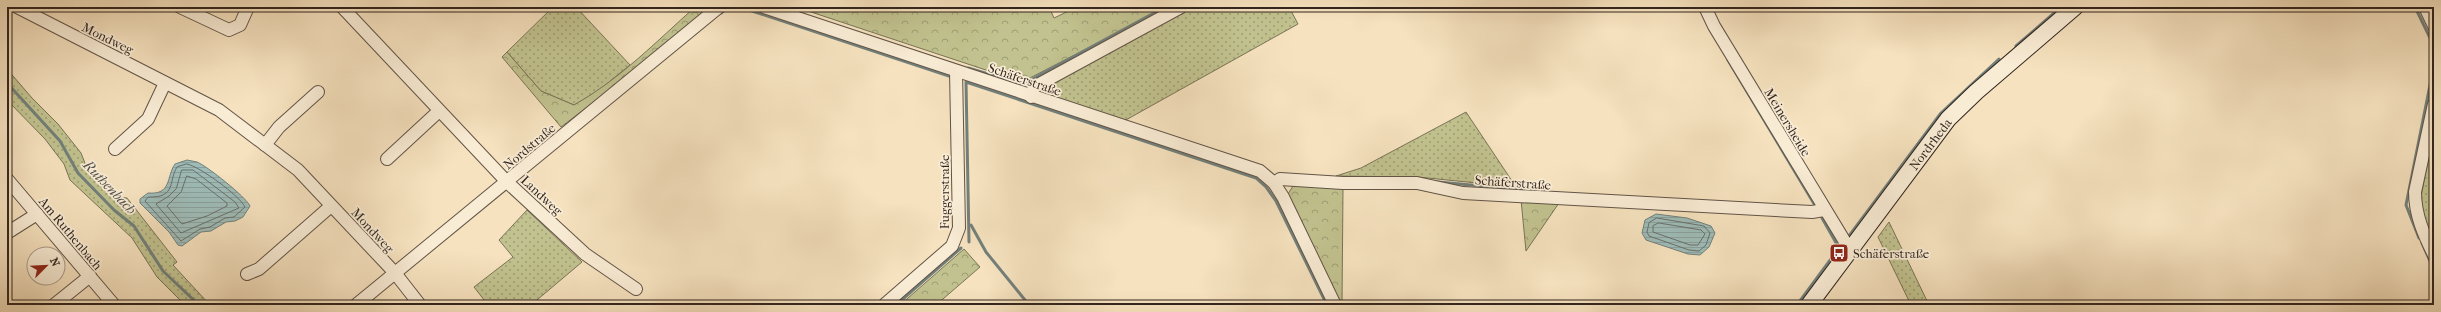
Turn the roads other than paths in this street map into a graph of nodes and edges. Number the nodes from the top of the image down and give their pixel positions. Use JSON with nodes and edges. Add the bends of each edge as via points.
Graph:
{"nodes":[{"id":1,"x":17,"y":7,"type":"edge"},
{"id":2,"x":180,"y":7,"type":"edge"},
{"id":3,"x":248,"y":7,"type":"edge"},
{"id":4,"x":342,"y":7,"type":"edge"},
{"id":5,"x":719,"y":7,"type":"edge"},
{"id":6,"x":764,"y":7,"type":"edge"},
{"id":7,"x":1181,"y":7,"type":"edge"},
{"id":8,"x":1705,"y":7,"type":"edge"},
{"id":9,"x":2075,"y":7,"type":"edge"},
{"id":10,"x":2425,"y":7,"type":"edge"},
{"id":11,"x":2434,"y":26,"type":"edge"},
{"id":12,"x":956,"y":71,"type":"junction"},
{"id":13,"x":165,"y":83,"type":"junction"},
{"id":14,"x":318,"y":92,"type":"dead end"},
{"id":15,"x":1031,"y":97,"type":"junction"},
{"id":16,"x":2434,"y":104,"type":"edge"},
{"id":17,"x":439,"y":111,"type":"junction"},
{"id":18,"x":265,"y":145,"type":"junction"},
{"id":19,"x":115,"y":148,"type":"dead end"},
{"id":20,"x":387,"y":159,"type":"dead end"},
{"id":21,"x":7,"y":179,"type":"edge"},
{"id":22,"x":507,"y":182,"type":"junction"},
{"id":23,"x":1274,"y":183,"type":"junction"},
{"id":24,"x":331,"y":206,"type":"junction"},
{"id":25,"x":1824,"y":210,"type":"junction"},
{"id":26,"x":37,"y":214,"type":"junction"},
{"id":27,"x":7,"y":233,"type":"edge"},
{"id":28,"x":1850,"y":250,"type":"junction"},
{"id":29,"x":2434,"y":255,"type":"edge"},
{"id":30,"x":395,"y":273,"type":"junction"},
{"id":31,"x":246,"y":274,"type":"dead end"},
{"id":32,"x":90,"y":276,"type":"junction"},
{"id":33,"x":636,"y":290,"type":"dead end"},
{"id":34,"x":54,"y":305,"type":"edge"},
{"id":35,"x":114,"y":305,"type":"edge"},
{"id":36,"x":356,"y":305,"type":"edge"},
{"id":37,"x":420,"y":305,"type":"edge"},
{"id":38,"x":884,"y":305,"type":"edge"},
{"id":39,"x":1335,"y":305,"type":"edge"},
{"id":40,"x":1809,"y":305,"type":"edge"}],
"edges":[{"from":1,"to":13,"type":"street","name":"Mondweg"},
{"from":2,"to":3,"type":"street","via":[[229,30],[240,25]]},
{"from":4,"to":17,"type":"street","name":"Landweg"},
{"from":5,"to":22,"type":"street","name":"Nordstraße"},
{"from":6,"to":12,"type":"street","name":"Schäferstraße"},
{"from":7,"to":15,"type":"street","via":[[1034,87]]},
{"from":8,"to":25,"type":"street","name":"Meinersheide"},
{"from":9,"to":28,"type":"main road","name":"Nordrheda","via":[[1948,119]]},
{"from":10,"to":11,"type":"street"},
{"from":12,"to":15,"type":"street","name":"Schäferstraße"},
{"from":12,"to":38,"type":"street","name":"Fuggerstraße","via":[[959,228],[957,238],[952,246]]},
{"from":13,"to":18,"type":"street","name":"Mondweg","via":[[219,110]]},
{"from":13,"to":19,"type":"street","via":[[148,119]]},
{"from":14,"to":18,"type":"street","via":[[279,127]]},
{"from":15,"to":23,"type":"street","name":"Schäferstraße","via":[[1260,171]]},
{"from":16,"to":29,"type":"street","via":[[2415,197],[2418,215]]},
{"from":17,"to":20,"type":"street"},
{"from":17,"to":22,"type":"street","name":"Landweg"},
{"from":18,"to":24,"type":"street","name":"Mondweg","via":[[298,170]]},
{"from":21,"to":26,"type":"street","name":"Am Ruthenbach"},
{"from":22,"to":30,"type":"street","name":"Nordstraße"},
{"from":22,"to":33,"type":"street","name":"Landweg","via":[[585,254]]},
{"from":23,"to":25,"type":"street","name":"Schäferstraße","via":[[1280,179],[1343,183],[1417,183],[1463,193],[1812,212]]},
{"from":23,"to":39,"type":"street","name":"Schäferstraße","via":[[1283,196]]},
{"from":24,"to":30,"type":"street","name":"Mondweg"},
{"from":24,"to":31,"type":"street","via":[[259,269]]},
{"from":25,"to":28,"type":"street","name":"Meinersheide"},
{"from":26,"to":27,"type":"street"},
{"from":26,"to":32,"type":"street","name":"Am Ruthenbach"},
{"from":28,"to":40,"type":"main road","name":"Nordrheda"},
{"from":30,"to":36,"type":"street","name":"Nordstraße"},
{"from":30,"to":37,"type":"street","name":"Mondweg"},
{"from":32,"to":34,"type":"street"},
{"from":32,"to":35,"type":"street","name":"Am Ruthenbach"}]}
